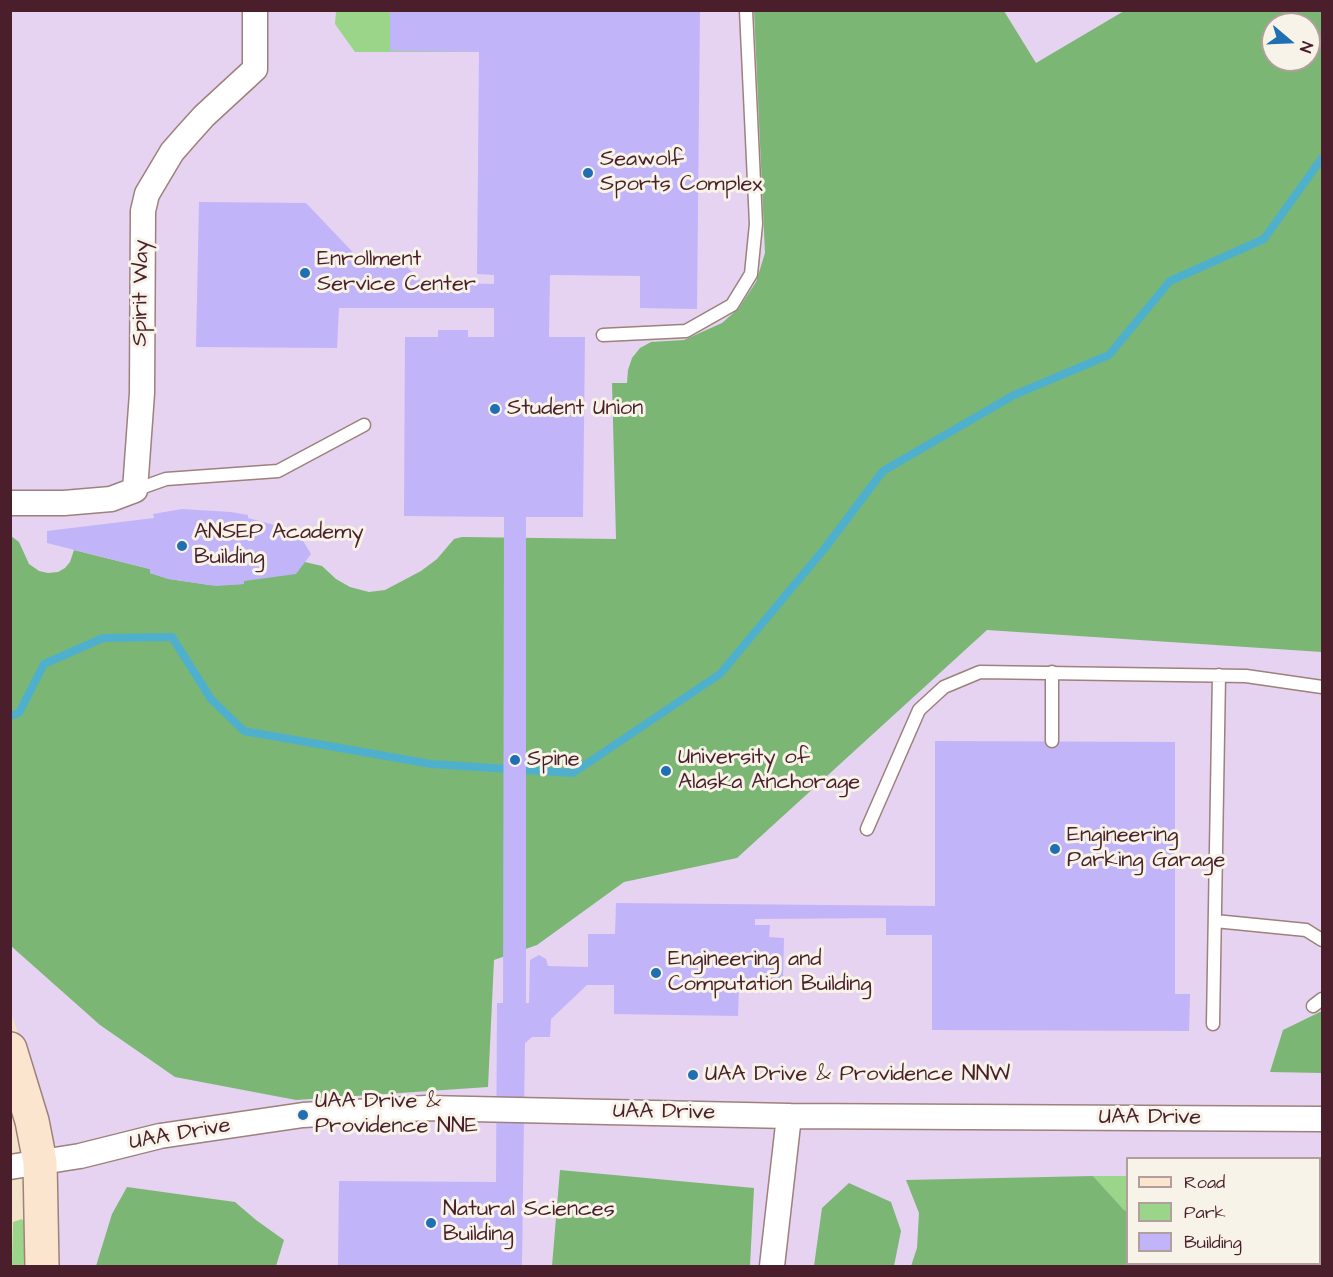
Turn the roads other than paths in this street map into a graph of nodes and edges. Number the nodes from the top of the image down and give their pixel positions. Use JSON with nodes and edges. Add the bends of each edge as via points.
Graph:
{"nodes":[{"id":1,"x":255,"y":10,"type":"edge"},
{"id":2,"x":746,"y":10,"type":"edge"},
{"id":3,"x":603,"y":335,"type":"dead end"},
{"id":4,"x":364,"y":425,"type":"dead end"},
{"id":5,"x":135,"y":490,"type":"junction"},
{"id":6,"x":10,"y":503,"type":"edge"},
{"id":7,"x":1052,"y":672,"type":"junction"},
{"id":8,"x":1219,"y":675,"type":"junction"},
{"id":9,"x":1323,"y":687,"type":"edge"},
{"id":10,"x":1052,"y":741,"type":"dead end"},
{"id":11,"x":867,"y":829,"type":"dead end"},
{"id":12,"x":1215,"y":921,"type":"junction"},
{"id":13,"x":1323,"y":940,"type":"edge"},
{"id":14,"x":1213,"y":1024,"type":"dead end"},
{"id":15,"x":10,"y":1049,"type":"edge"},
{"id":16,"x":789,"y":1116,"type":"junction"},
{"id":17,"x":1323,"y":1119,"type":"edge"},
{"id":18,"x":25,"y":1165,"type":"edge"},
{"id":19,"x":42,"y":1266,"type":"edge"},
{"id":20,"x":772,"y":1266,"type":"edge"}],
"edges":[{"from":1,"to":5,"type":"street","name":"Spirit Way","via":[[255,69],[171,152],[147,194],[143,212],[142,393]]},
{"from":2,"to":3,"type":"lane","via":[[756,224],[751,274],[732,305],[686,331]]},
{"from":4,"to":5,"type":"lane","via":[[278,471],[166,479]]},
{"from":5,"to":6,"type":"street","via":[[111,500]]},
{"from":7,"to":8,"type":"lane"},
{"from":7,"to":10,"type":"lane"},
{"from":7,"to":11,"type":"lane","via":[[980,672],[944,687],[919,710]]},
{"from":8,"to":9,"type":"lane"},
{"from":8,"to":12,"type":"lane"},
{"from":12,"to":13,"type":"lane","via":[[1306,930]]},
{"from":12,"to":14,"type":"lane"},
{"from":15,"to":18,"type":"main road","via":[[32,1121]]},
{"from":16,"to":17,"type":"street","name":"UAA Drive"},
{"from":16,"to":18,"type":"street","name":"UAA Drive","via":[[426,1108],[303,1115],[160,1136]]},
{"from":16,"to":20,"type":"street"},
{"from":18,"to":19,"type":"main road"}]}
